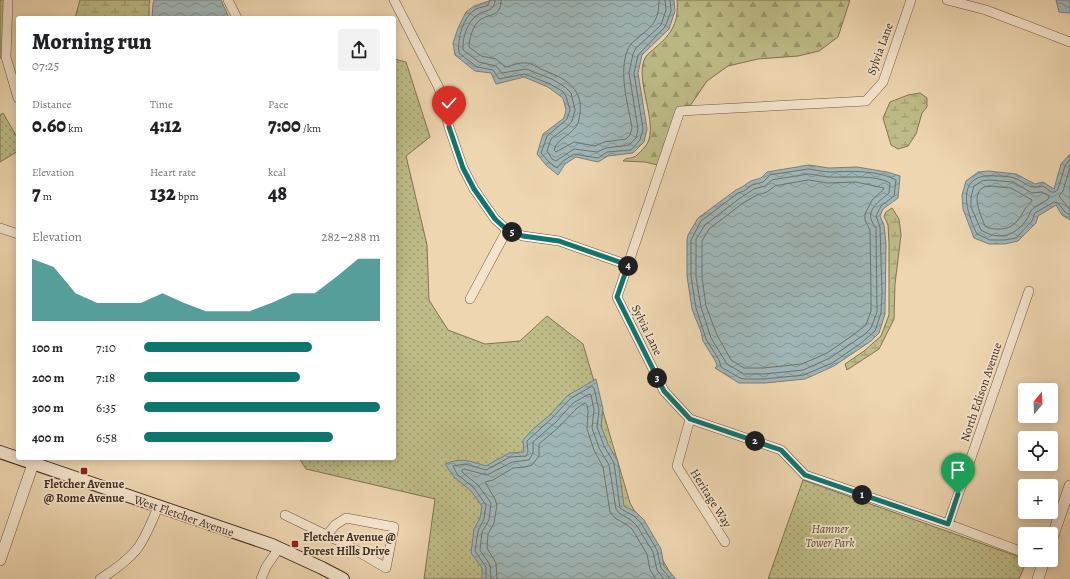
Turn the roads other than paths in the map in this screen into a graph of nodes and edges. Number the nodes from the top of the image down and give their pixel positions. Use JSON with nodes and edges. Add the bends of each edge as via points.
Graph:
{"nodes":[{"id":1,"x":8,"y":0,"type":"edge"},
{"id":2,"x":228,"y":0,"type":"edge"},
{"id":3,"x":394,"y":0,"type":"edge"},
{"id":4,"x":911,"y":0,"type":"edge"},
{"id":5,"x":947,"y":0,"type":"edge"},
{"id":6,"x":236,"y":16,"type":"edge"},
{"id":7,"x":1070,"y":42,"type":"edge"},
{"id":8,"x":3,"y":57,"type":"edge"},
{"id":9,"x":16,"y":93,"type":"edge"},
{"id":10,"x":0,"y":228,"type":"edge"},
{"id":11,"x":507,"y":230,"type":"junction"},
{"id":12,"x":16,"y":233,"type":"edge"},
{"id":13,"x":628,"y":265,"type":"junction"},
{"id":14,"x":1029,"y":291,"type":"dead end"},
{"id":15,"x":470,"y":299,"type":"dead end"},
{"id":16,"x":690,"y":419,"type":"junction"},
{"id":17,"x":0,"y":452,"type":"edge"},
{"id":18,"x":16,"y":456,"type":"edge"},
{"id":19,"x":34,"y":461,"type":"edge"},
{"id":20,"x":1070,"y":486,"type":"edge"},
{"id":21,"x":158,"y":507,"type":"junction"},
{"id":22,"x":285,"y":515,"type":"dead end"},
{"id":23,"x":948,"y":524,"type":"junction"},
{"id":24,"x":1056,"y":527,"type":"edge"},
{"id":25,"x":327,"y":535,"type":"junction"},
{"id":26,"x":725,"y":542,"type":"dead end"},
{"id":27,"x":279,"y":548,"type":"junction"},
{"id":28,"x":1018,"y":550,"type":"edge"},
{"id":29,"x":0,"y":560,"type":"edge"},
{"id":30,"x":1042,"y":567,"type":"edge"},
{"id":31,"x":100,"y":579,"type":"edge"},
{"id":32,"x":261,"y":579,"type":"edge"},
{"id":33,"x":343,"y":579,"type":"edge"},
{"id":34,"x":1038,"y":579,"type":"edge"}],
"edges":[{"from":1,"to":8,"type":"street"},
{"from":2,"to":6,"type":"street"},
{"from":3,"to":11,"type":"street","via":[[439,88],[463,168],[495,219]]},
{"from":4,"to":13,"type":"street","name":"Sylvia Lane","via":[[883,82],[866,101],[680,111]]},
{"from":5,"to":7,"type":"street","via":[[986,10]]},
{"from":8,"to":9,"type":"street"},
{"from":10,"to":12,"type":"street"},
{"from":11,"to":13,"type":"street","via":[[523,236],[559,241]]},
{"from":11,"to":15,"type":"street"},
{"from":13,"to":16,"type":"street","name":"Sylvia Lane","via":[[617,297],[664,391]]},
{"from":14,"to":23,"type":"street","name":"North Edison Avenue"},
{"from":16,"to":23,"type":"street","name":"Sylvia Lane","via":[[781,450],[805,475]]},
{"from":16,"to":26,"type":"street","name":"Heritage Way","via":[[677,466]]},
{"from":17,"to":18,"type":"main road","name":"West Fletcher Avenue"},
{"from":19,"to":21,"type":"main road","name":"West Fletcher Avenue"},
{"from":19,"to":29,"type":"street"},
{"from":20,"to":24,"type":"street"},
{"from":21,"to":27,"type":"main road","name":"West Fletcher Avenue"},
{"from":21,"to":31,"type":"street","via":[[152,523],[136,549],[116,569]]},
{"from":22,"to":25,"type":"street"},
{"from":23,"to":28,"type":"street","name":"Sylvia Lane"},
{"from":25,"to":25,"type":"street","via":[[364,555],[386,568],[394,527],[346,518],[335,525]]},
{"from":27,"to":32,"type":"street"},
{"from":27,"to":33,"type":"main road","name":"West Fletcher Avenue"},
{"from":30,"to":34,"type":"street"}]}
